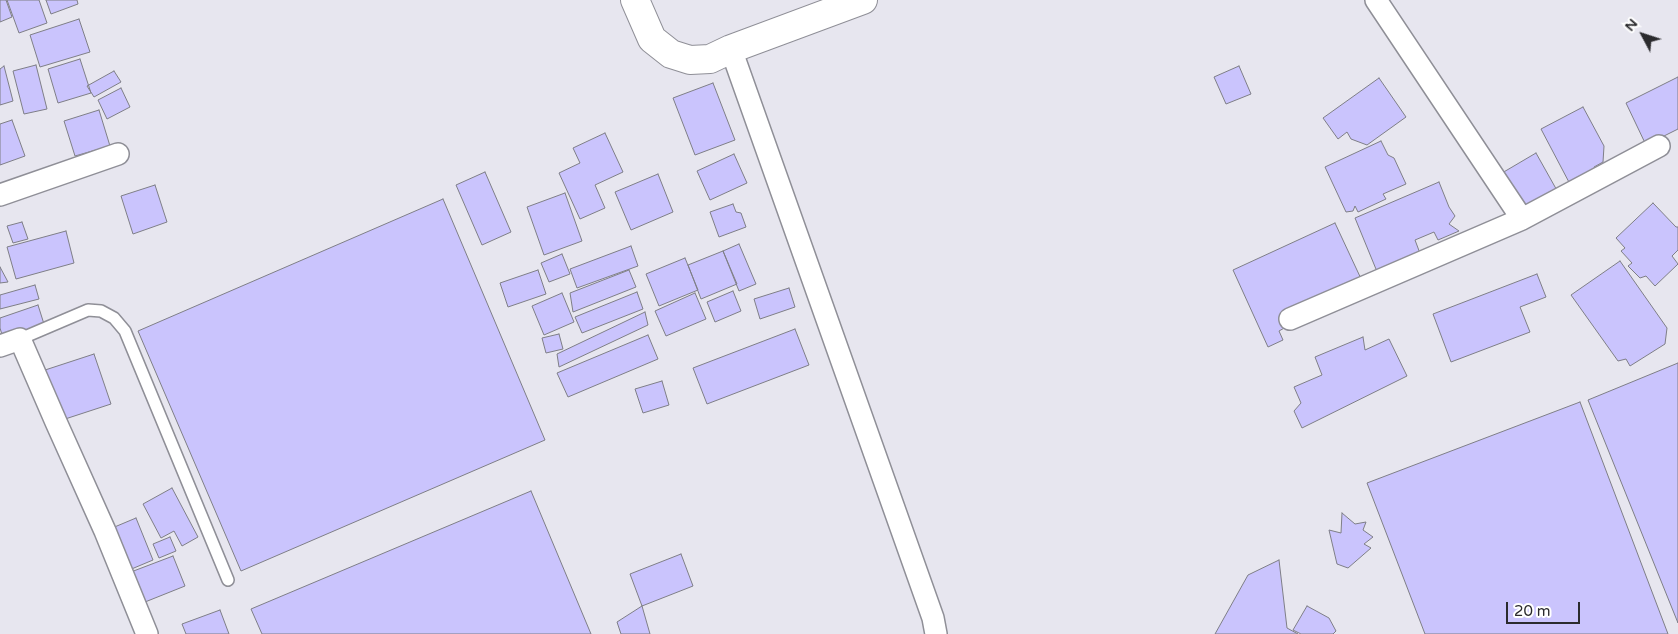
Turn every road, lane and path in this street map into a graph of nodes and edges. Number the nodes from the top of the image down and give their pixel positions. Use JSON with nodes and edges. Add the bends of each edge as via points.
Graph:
{"nodes":[{"id":1,"x":635,"y":0,"type":"edge"},
{"id":2,"x":863,"y":0,"type":"edge"},
{"id":3,"x":1376,"y":0,"type":"edge"},
{"id":4,"x":731,"y":49,"type":"junction"},
{"id":5,"x":1659,"y":146,"type":"dead end"},
{"id":6,"x":118,"y":154,"type":"dead end"},
{"id":7,"x":0,"y":195,"type":"edge"},
{"id":8,"x":1522,"y":219,"type":"junction"},
{"id":9,"x":1290,"y":319,"type":"dead end"},
{"id":10,"x":20,"y":339,"type":"junction"},
{"id":11,"x":0,"y":346,"type":"edge"},
{"id":12,"x":228,"y":580,"type":"dead end"},
{"id":13,"x":148,"y":634,"type":"edge"},
{"id":14,"x":936,"y":634,"type":"edge"}],
"edges":[{"from":1,"to":4,"type":"street","via":[[652,39],[671,54],[690,60],[710,59]]},
{"from":2,"to":4,"type":"street"},
{"from":3,"to":8,"type":"street"},
{"from":4,"to":14,"type":"street"},
{"from":5,"to":8,"type":"street"},
{"from":6,"to":7,"type":"street"},
{"from":8,"to":9,"type":"street"},
{"from":10,"to":11,"type":"street"},
{"from":10,"to":12,"type":"lane","via":[[88,310],[101,311],[114,318],[125,331]]},
{"from":10,"to":13,"type":"street"}]}
